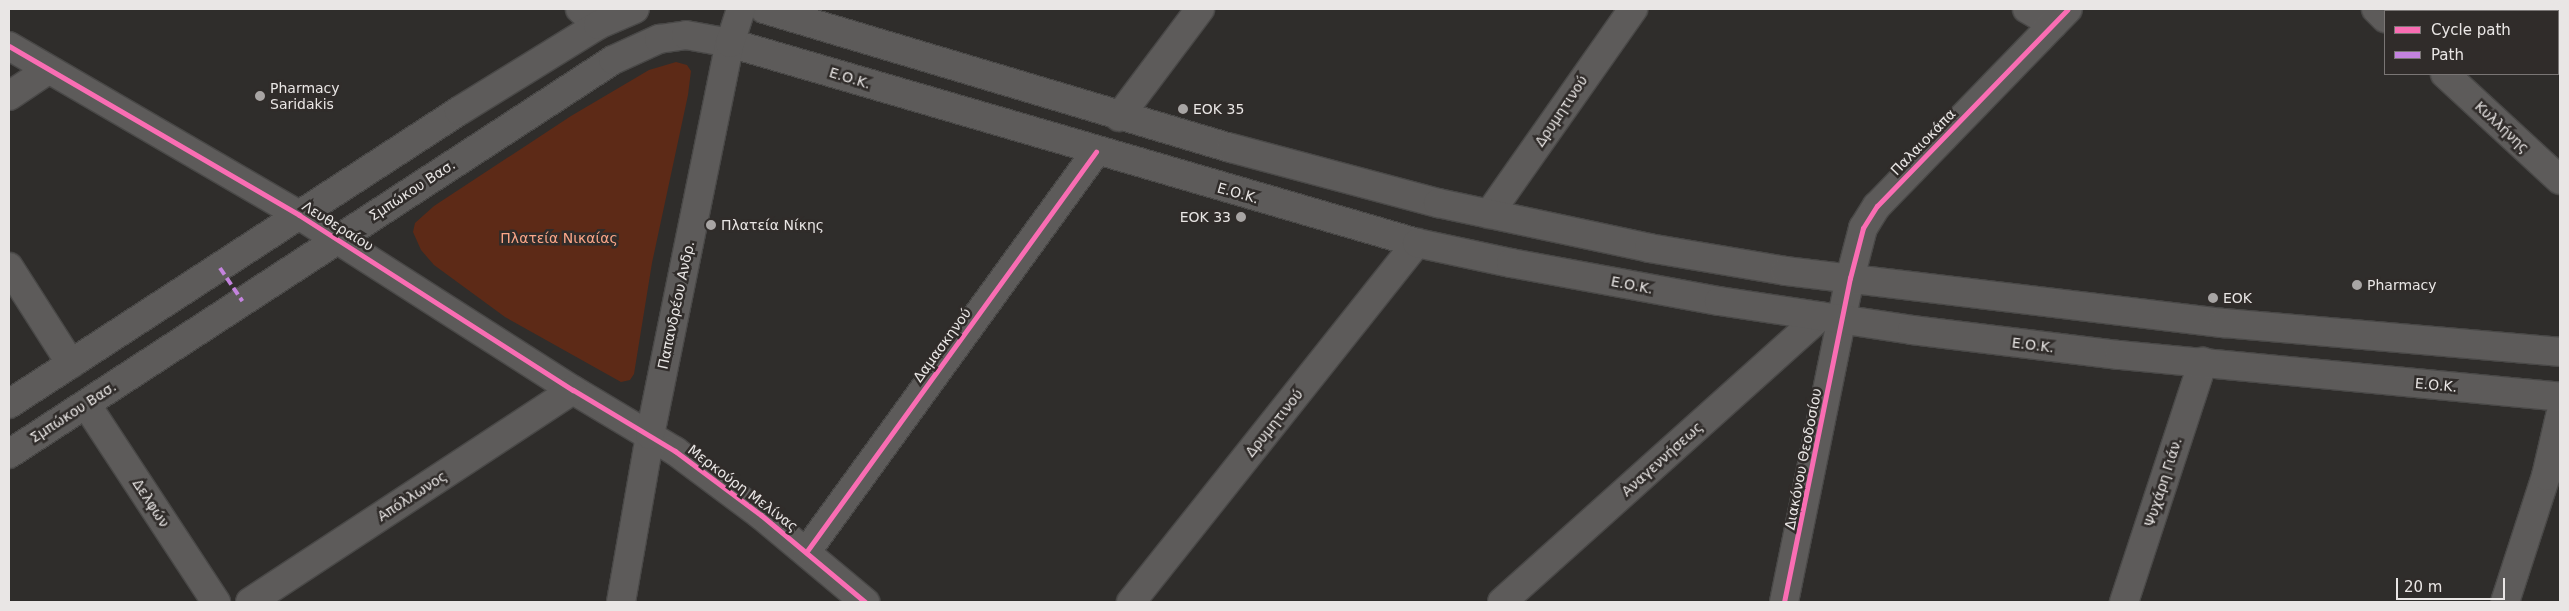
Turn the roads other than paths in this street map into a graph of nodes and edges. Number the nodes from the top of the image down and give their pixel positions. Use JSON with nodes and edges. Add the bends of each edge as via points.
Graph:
{"nodes":[{"id":1,"x":635,"y":9,"type":"edge"},
{"id":2,"x":741,"y":9,"type":"edge"},
{"id":3,"x":764,"y":9,"type":"edge"},
{"id":4,"x":1200,"y":9,"type":"edge"},
{"id":5,"x":1633,"y":9,"type":"edge"},
{"id":6,"x":2027,"y":9,"type":"edge"},
{"id":7,"x":2060,"y":16,"type":"edge"},
{"id":8,"x":589,"y":17,"type":"edge"},
{"id":9,"x":730,"y":43,"type":"junction"},
{"id":10,"x":9,"y":46,"type":"edge"},
{"id":11,"x":48,"y":70,"type":"junction"},
{"id":12,"x":2446,"y":75,"type":"edge"},
{"id":13,"x":9,"y":96,"type":"edge"},
{"id":14,"x":1120,"y":117,"type":"junction"},
{"id":15,"x":1096,"y":152,"type":"junction"},
{"id":16,"x":2560,"y":180,"type":"edge"},
{"id":17,"x":1489,"y":214,"type":"junction"},
{"id":18,"x":300,"y":215,"type":"junction"},
{"id":19,"x":338,"y":239,"type":"junction"},
{"id":20,"x":1417,"y":243,"type":"junction"},
{"id":21,"x":9,"y":267,"type":"edge"},
{"id":22,"x":1850,"y":278,"type":"junction"},
{"id":23,"x":1832,"y":318,"type":"junction"},
{"id":24,"x":2560,"y":352,"type":"edge"},
{"id":25,"x":2203,"y":362,"type":"junction"},
{"id":26,"x":71,"y":364,"type":"junction"},
{"id":27,"x":574,"y":390,"type":"junction"},
{"id":28,"x":2560,"y":397,"type":"edge"},
{"id":29,"x":9,"y":404,"type":"edge"},
{"id":30,"x":86,"y":404,"type":"junction"},
{"id":31,"x":2560,"y":416,"type":"edge"},
{"id":32,"x":650,"y":436,"type":"junction"},
{"id":33,"x":9,"y":454,"type":"edge"},
{"id":34,"x":807,"y":552,"type":"junction"},
{"id":35,"x":216,"y":602,"type":"edge"},
{"id":36,"x":250,"y":602,"type":"edge"},
{"id":37,"x":621,"y":602,"type":"edge"},
{"id":38,"x":865,"y":602,"type":"edge"},
{"id":39,"x":1131,"y":602,"type":"edge"},
{"id":40,"x":1502,"y":602,"type":"edge"},
{"id":41,"x":1784,"y":602,"type":"edge"},
{"id":42,"x":2124,"y":602,"type":"edge"},
{"id":43,"x":2505,"y":602,"type":"edge"}],
"edges":[{"from":1,"to":8,"type":"street"},
{"from":2,"to":9,"type":"street","name":"Παπανδρέου Ανδρ."},
{"from":3,"to":14,"type":"street"},
{"from":4,"to":14,"type":"street"},
{"from":5,"to":17,"type":"street","name":"Δρυμητινού"},
{"from":6,"to":7,"type":"street"},
{"from":7,"to":22,"type":"street","name":"Παλαιοκάπα","via":[[1876,206],[1863,228]]},
{"from":8,"to":18,"type":"street"},
{"from":9,"to":15,"type":"street","name":"Ε.Ο.Κ."},
{"from":9,"to":19,"type":"street","name":"Σμπώκου Βασ.","via":[[675,35],[634,49]]},
{"from":9,"to":32,"type":"street","name":"Παπανδρέου Ανδρ."},
{"from":10,"to":11,"type":"street","name":"Λευθεραίου"},
{"from":11,"to":13,"type":"street"},
{"from":11,"to":18,"type":"street","name":"Λευθεραίου"},
{"from":12,"to":16,"type":"street","name":"Κυλλήνης"},
{"from":14,"to":17,"type":"street"},
{"from":15,"to":20,"type":"street","name":"Ε.Ο.Κ."},
{"from":15,"to":34,"type":"street","name":"Δαμασκηνού"},
{"from":17,"to":22,"type":"street","via":[[1697,257]]},
{"from":18,"to":19,"type":"street","name":"Λευθεραίου"},
{"from":18,"to":26,"type":"street"},
{"from":19,"to":27,"type":"street","name":"Λευθεραίου"},
{"from":19,"to":30,"type":"street","name":"Σμπώκου Βασ."},
{"from":20,"to":23,"type":"street","name":"Ε.Ο.Κ.","via":[[1719,301]]},
{"from":20,"to":39,"type":"street","name":"Δρυμητινού"},
{"from":21,"to":26,"type":"street"},
{"from":22,"to":23,"type":"street","name":"Παλαιοκάπα"},
{"from":22,"to":24,"type":"street","via":[[2223,323]]},
{"from":23,"to":25,"type":"street","name":"Ε.Ο.Κ.","via":[[2014,343]]},
{"from":23,"to":40,"type":"street","name":"Αναγεννήσεως"},
{"from":23,"to":41,"type":"street","name":"Διακόνου Θεοδοσίου"},
{"from":25,"to":28,"type":"street","name":"Ε.Ο.Κ."},
{"from":25,"to":42,"type":"street","name":"Ψυχάρη Γιάν."},
{"from":26,"to":29,"type":"street"},
{"from":27,"to":32,"type":"street","name":"Λευθεραίου"},
{"from":27,"to":36,"type":"street","name":"Απόλλωνος"},
{"from":30,"to":33,"type":"street","name":"Σμπώκου Βασ."},
{"from":30,"to":35,"type":"street","name":"Δελφών"},
{"from":31,"to":43,"type":"street","via":[[2546,476]]},
{"from":32,"to":34,"type":"street","name":"Μερκούρη Μελίνας","via":[[715,479]]},
{"from":32,"to":37,"type":"street","name":"Παπανδρέου Ανδρ."},
{"from":34,"to":38,"type":"street","name":"Μερκούρη Μελίνας"}]}
